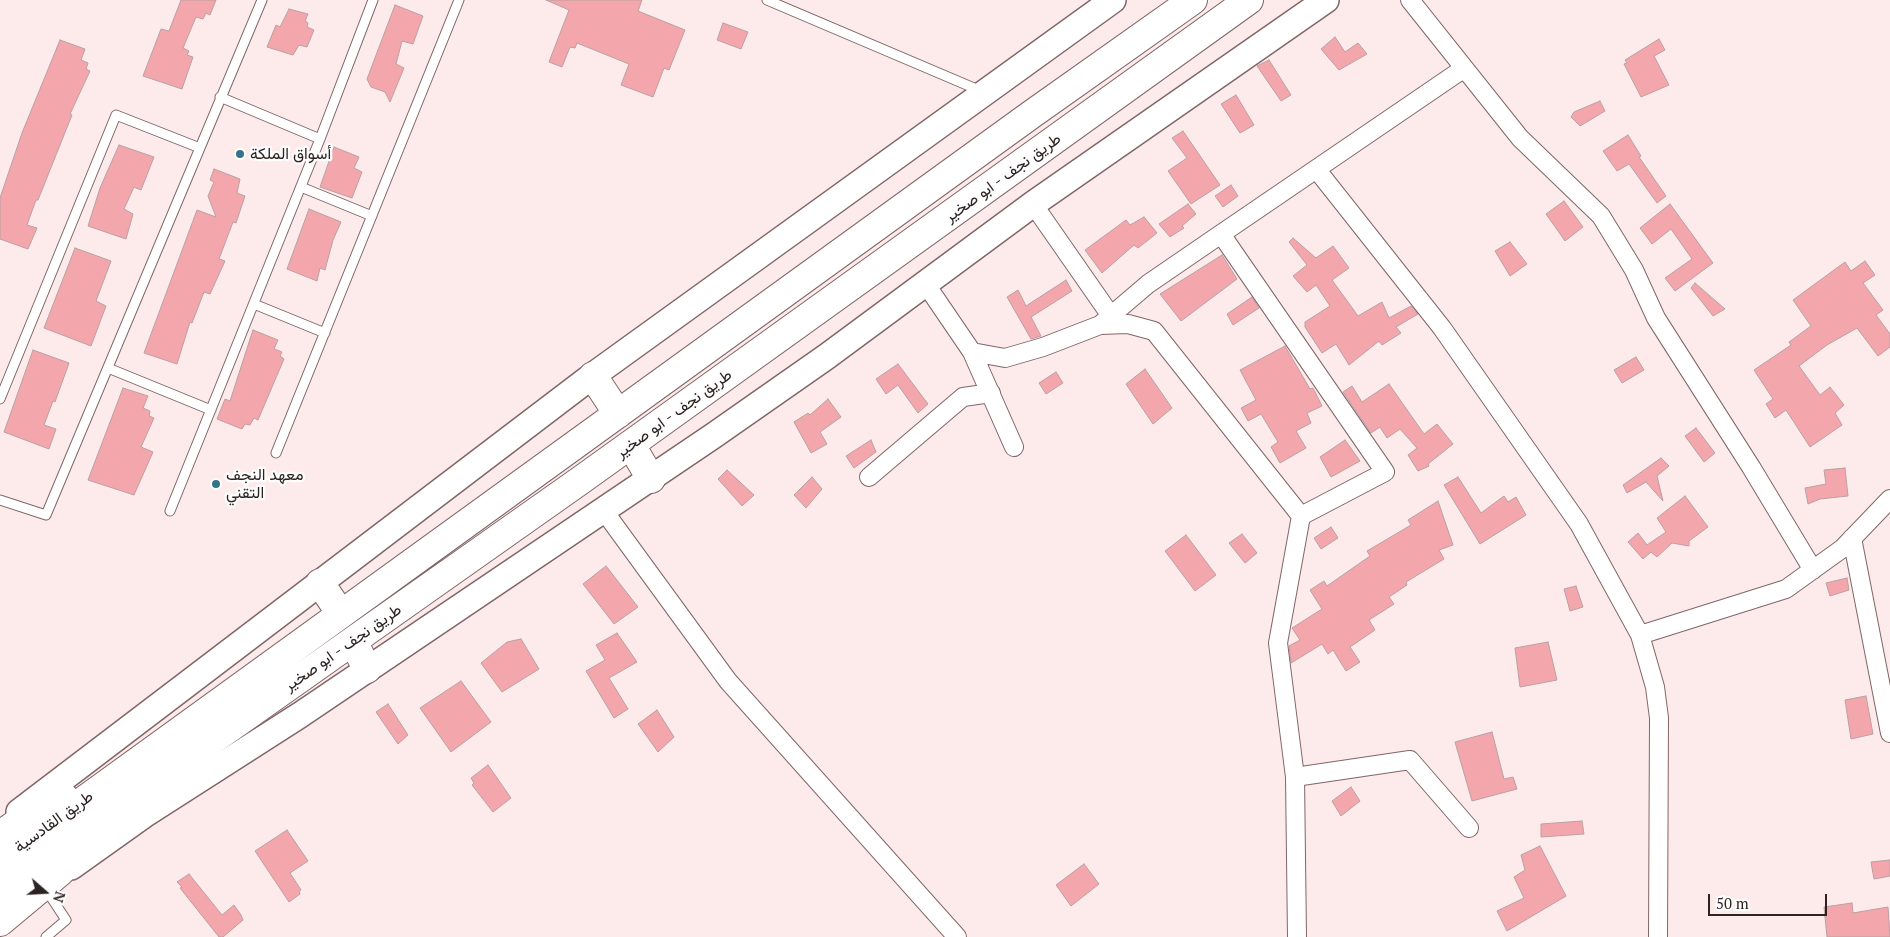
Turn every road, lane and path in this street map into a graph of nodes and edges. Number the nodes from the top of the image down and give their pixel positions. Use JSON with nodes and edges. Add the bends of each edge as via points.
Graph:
{"nodes":[{"id":1,"x":262,"y":0,"type":"edge"},
{"id":2,"x":373,"y":0,"type":"edge"},
{"id":3,"x":459,"y":0,"type":"edge"},
{"id":4,"x":767,"y":0,"type":"edge"},
{"id":5,"x":787,"y":0,"type":"edge"},
{"id":6,"x":1113,"y":0,"type":"edge"},
{"id":7,"x":1193,"y":0,"type":"edge"},
{"id":8,"x":1249,"y":0,"type":"edge"},
{"id":9,"x":1326,"y":0,"type":"edge"},
{"id":10,"x":1410,"y":0,"type":"edge"},
{"id":11,"x":791,"y":10,"type":"junction"},
{"id":12,"x":1463,"y":69,"type":"junction"},
{"id":13,"x":986,"y":94,"type":"junction"},
{"id":14,"x":220,"y":97,"type":"junction"},
{"id":15,"x":320,"y":139,"type":"junction"},
{"id":16,"x":200,"y":148,"type":"junction"},
{"id":17,"x":1317,"y":170,"type":"junction"},
{"id":18,"x":300,"y":187,"type":"junction"},
{"id":19,"x":1033,"y":204,"type":"junction"},
{"id":20,"x":372,"y":216,"type":"junction"},
{"id":21,"x":1221,"y":234,"type":"junction"},
{"id":22,"x":925,"y":282,"type":"junction"},
{"id":23,"x":254,"y":304,"type":"junction"},
{"id":24,"x":1106,"y":321,"type":"junction"},
{"id":25,"x":325,"y":333,"type":"junction"},
{"id":26,"x":972,"y":352,"type":"junction"},
{"id":27,"x":108,"y":368,"type":"junction"},
{"id":28,"x":593,"y":376,"type":"junction"},
{"id":29,"x":991,"y":393,"type":"junction"},
{"id":30,"x":0,"y":399,"type":"edge"},
{"id":31,"x":211,"y":410,"type":"junction"},
{"id":32,"x":618,"y":414,"type":"junction"},
{"id":33,"x":631,"y":445,"type":"junction"},
{"id":34,"x":1014,"y":446,"type":"dead end"},
{"id":35,"x":276,"y":453,"type":"dead end"},
{"id":36,"x":869,"y":477,"type":"dead end"},
{"id":37,"x":651,"y":479,"type":"junction"},
{"id":38,"x":1890,"y":499,"type":"edge"},
{"id":39,"x":0,"y":500,"type":"edge"},
{"id":40,"x":170,"y":511,"type":"dead end"},
{"id":41,"x":604,"y":511,"type":"junction"},
{"id":42,"x":1301,"y":516,"type":"junction"},
{"id":43,"x":1852,"y":538,"type":"junction"},
{"id":44,"x":1813,"y":570,"type":"junction"},
{"id":45,"x":320,"y":583,"type":"junction"},
{"id":46,"x":341,"y":614,"type":"junction"},
{"id":47,"x":1640,"y":635,"type":"junction"},
{"id":48,"x":353,"y":642,"type":"junction"},
{"id":49,"x":367,"y":670,"type":"junction"},
{"id":50,"x":1890,"y":733,"type":"edge"},
{"id":51,"x":1295,"y":777,"type":"junction"},
{"id":52,"x":108,"y":783,"type":"junction"},
{"id":53,"x":95,"y":823,"type":"junction"},
{"id":54,"x":0,"y":826,"type":"edge"},
{"id":55,"x":1469,"y":828,"type":"dead end"},
{"id":56,"x":0,"y":835,"type":"edge"},
{"id":57,"x":2,"y":879,"type":"edge"},
{"id":58,"x":44,"y":886,"type":"junction"},
{"id":59,"x":0,"y":922,"type":"edge"},
{"id":60,"x":47,"y":937,"type":"edge"},
{"id":61,"x":957,"y":937,"type":"edge"},
{"id":62,"x":1297,"y":937,"type":"edge"},
{"id":63,"x":1658,"y":937,"type":"edge"}],
"edges":[{"from":1,"to":14,"type":"lane"},
{"from":2,"to":15,"type":"lane"},
{"from":3,"to":20,"type":"lane"},
{"from":4,"to":11,"type":"lane"},
{"from":5,"to":11,"type":"lane"},
{"from":6,"to":13,"type":"main road"},
{"from":7,"to":32,"type":"highway","name":"طريق نجف - ابو صخير"},
{"from":8,"to":33,"type":"highway","name":"طريق نجف - ابو صخير"},
{"from":9,"to":19,"type":"main road"},
{"from":10,"to":12,"type":"street"},
{"from":11,"to":13,"type":"lane"},
{"from":12,"to":17,"type":"street"},
{"from":12,"to":44,"type":"street","via":[[1520,138],[1601,216],[1634,270],[1656,318]]},
{"from":13,"to":28,"type":"main road"},
{"from":14,"to":15,"type":"lane"},
{"from":14,"to":16,"type":"lane"},
{"from":15,"to":18,"type":"lane"},
{"from":16,"to":27,"type":"lane"},
{"from":16,"to":30,"type":"lane","via":[[116,115]]},
{"from":17,"to":21,"type":"street"},
{"from":17,"to":47,"type":"street","via":[[1442,328],[1574,515]]},
{"from":18,"to":20,"type":"lane"},
{"from":18,"to":23,"type":"lane"},
{"from":19,"to":22,"type":"main road"},
{"from":19,"to":24,"type":"street"},
{"from":20,"to":25,"type":"lane"},
{"from":21,"to":24,"type":"street","via":[[1148,284]]},
{"from":21,"to":42,"type":"street","via":[[1385,472]]},
{"from":22,"to":26,"type":"street"},
{"from":22,"to":37,"type":"main road","via":[[826,358]]},
{"from":23,"to":25,"type":"lane"},
{"from":23,"to":31,"type":"lane"},
{"from":24,"to":26,"type":"street","via":[[1042,348],[1005,358]]},
{"from":24,"to":42,"type":"street","via":[[1154,331]]},
{"from":25,"to":35,"type":"lane"},
{"from":26,"to":29,"type":"street"},
{"from":27,"to":31,"type":"lane"},
{"from":27,"to":39,"type":"lane","via":[[46,515]]},
{"from":28,"to":32,"type":"highway"},
{"from":28,"to":45,"type":"main road"},
{"from":29,"to":34,"type":"street"},
{"from":29,"to":36,"type":"street","via":[[963,397]]},
{"from":31,"to":40,"type":"lane"},
{"from":32,"to":46,"type":"highway","name":"طريق نجف - ابو صخير"},
{"from":33,"to":37,"type":"highway"},
{"from":33,"to":48,"type":"highway","name":"طريق نجف - ابو صخير"},
{"from":37,"to":41,"type":"main road"},
{"from":38,"to":43,"type":"street"},
{"from":41,"to":49,"type":"main road"},
{"from":41,"to":61,"type":"street","via":[[728,680]]},
{"from":42,"to":51,"type":"street","via":[[1278,643]]},
{"from":43,"to":44,"type":"street"},
{"from":43,"to":50,"type":"street"},
{"from":44,"to":47,"type":"street","via":[[1786,589]]},
{"from":45,"to":46,"type":"highway"},
{"from":45,"to":54,"type":"main road"},
{"from":46,"to":52,"type":"highway","name":"طريق نجف - ابو صخير"},
{"from":47,"to":63,"type":"street","via":[[1655,687],[1659,718]]},
{"from":48,"to":49,"type":"highway"},
{"from":48,"to":53,"type":"highway","name":"طريق نجف - ابو صخير"},
{"from":49,"to":58,"type":"main road","via":[[144,815]]},
{"from":51,"to":55,"type":"street","via":[[1410,760]]},
{"from":51,"to":62,"type":"street"},
{"from":52,"to":56,"type":"highway","via":[[45,806]]},
{"from":52,"to":57,"type":"highway","name":"طريق القادسية"},
{"from":53,"to":57,"type":"highway","name":"طريق القادسية"},
{"from":53,"to":58,"type":"highway","via":[[81,850]]},
{"from":58,"to":59,"type":"highway"},
{"from":58,"to":60,"type":"lane","via":[[66,920]]}]}
